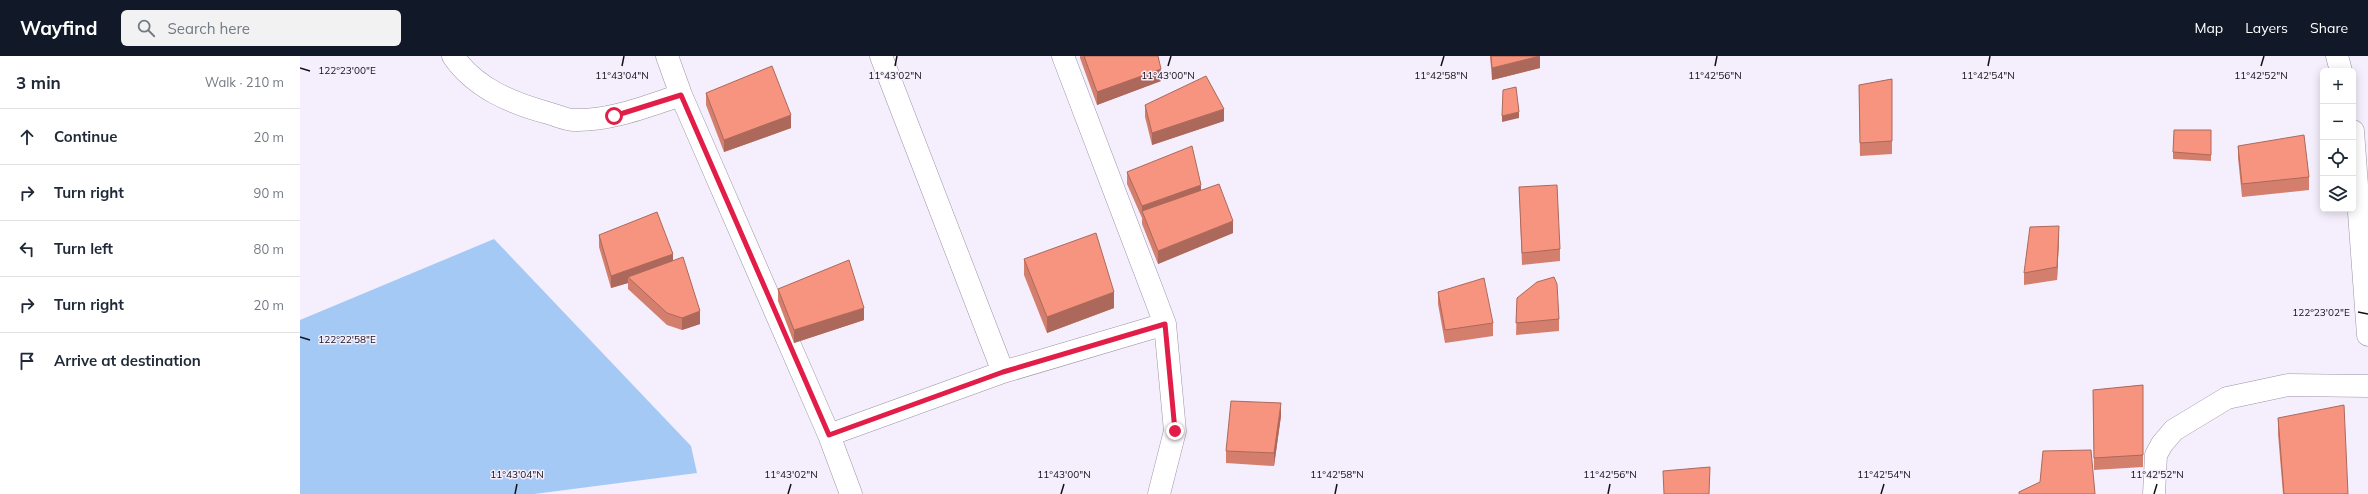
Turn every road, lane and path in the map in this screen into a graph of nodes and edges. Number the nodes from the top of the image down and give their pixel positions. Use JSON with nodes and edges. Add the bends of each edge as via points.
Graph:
{"nodes":[{"id":1,"x":453,"y":56,"type":"edge"},
{"id":2,"x":667,"y":56,"type":"edge"},
{"id":3,"x":881,"y":56,"type":"edge"},
{"id":4,"x":1063,"y":56,"type":"edge"},
{"id":5,"x":2337,"y":56,"type":"edge"},
{"id":6,"x":2340,"y":68,"type":"edge"},
{"id":7,"x":681,"y":95,"type":"junction"},
{"id":8,"x":2358,"y":134,"type":"edge"},
{"id":9,"x":1165,"y":324,"type":"junction"},
{"id":10,"x":2368,"y":335,"type":"edge"},
{"id":11,"x":1003,"y":372,"type":"junction"},
{"id":12,"x":2368,"y":386,"type":"edge"},
{"id":13,"x":829,"y":435,"type":"junction"},
{"id":14,"x":851,"y":494,"type":"edge"},
{"id":15,"x":1159,"y":494,"type":"edge"},
{"id":16,"x":2154,"y":494,"type":"edge"}],
"edges":[{"from":1,"to":7,"type":"street","via":[[462,70],[488,90],[530,108],[573,120],[614,116]]},
{"from":2,"to":7,"type":"street"},
{"from":3,"to":11,"type":"street"},
{"from":4,"to":9,"type":"street"},
{"from":5,"to":6,"type":"street"},
{"from":7,"to":13,"type":"street"},
{"from":8,"to":10,"type":"street"},
{"from":9,"to":11,"type":"street"},
{"from":9,"to":15,"type":"street","via":[[1175,431]]},
{"from":11,"to":13,"type":"street"},
{"from":12,"to":16,"type":"street","via":[[2288,385],[2227,398],[2174,430],[2162,444],[2156,455]]},
{"from":13,"to":14,"type":"street"}]}
